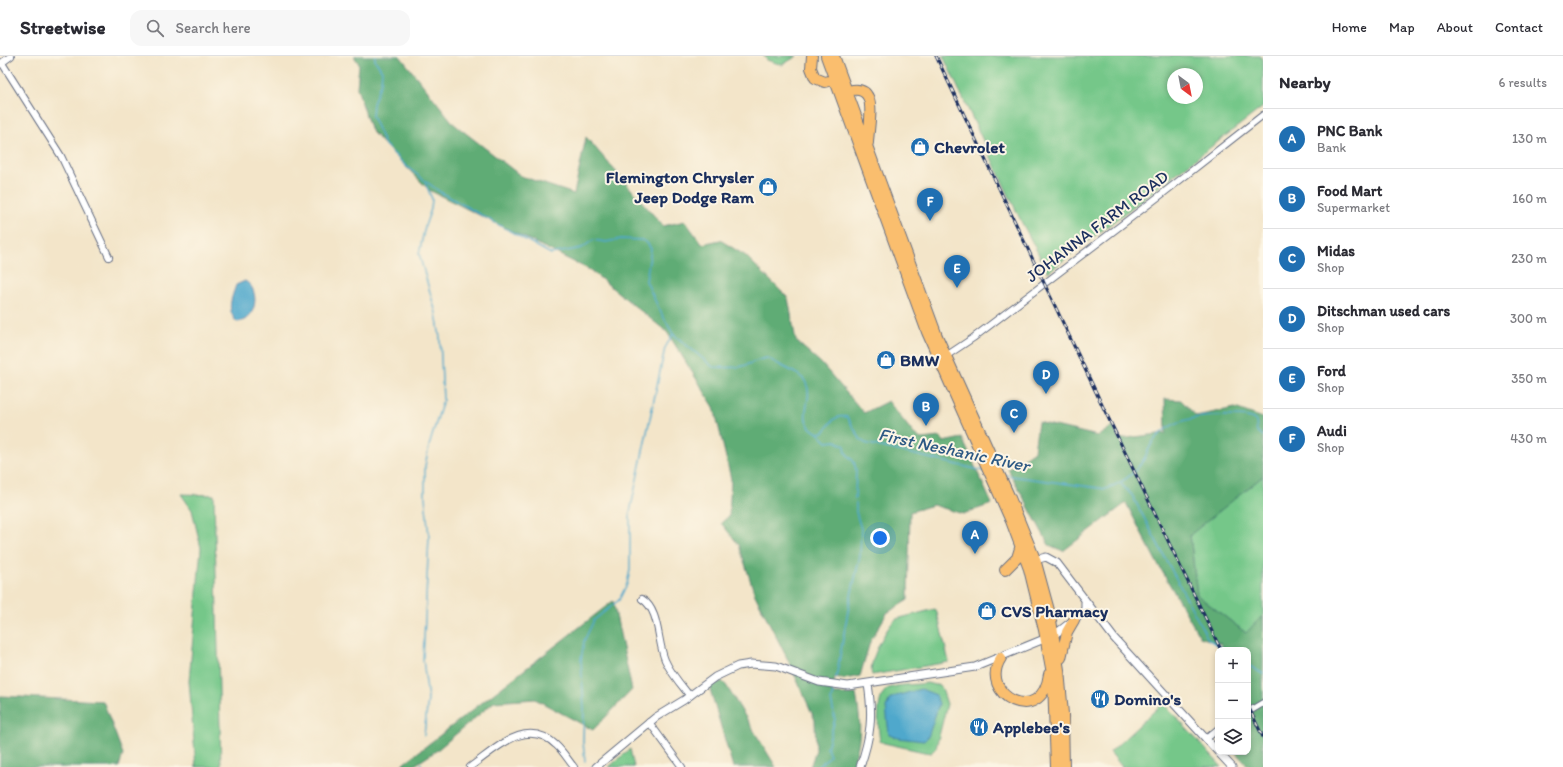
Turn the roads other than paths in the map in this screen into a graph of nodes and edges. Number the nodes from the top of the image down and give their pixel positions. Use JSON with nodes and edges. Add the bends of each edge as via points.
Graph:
{"nodes":[{"id":1,"x":11,"y":56,"type":"edge"},
{"id":2,"x":812,"y":56,"type":"edge"},
{"id":3,"x":826,"y":56,"type":"edge"},
{"id":4,"x":834,"y":56,"type":"edge"},
{"id":5,"x":1,"y":63,"type":"edge"},
{"id":6,"x":838,"y":79,"type":"junction"},
{"id":7,"x":843,"y":92,"type":"junction"},
{"id":8,"x":1263,"y":115,"type":"edge"},
{"id":9,"x":867,"y":149,"type":"junction"},
{"id":10,"x":109,"y":257,"type":"dead end"},
{"id":11,"x":946,"y":356,"type":"junction"},
{"id":12,"x":990,"y":463,"type":"junction"},
{"id":13,"x":999,"y":484,"type":"junction"},
{"id":14,"x":1021,"y":545,"type":"junction"},
{"id":15,"x":1031,"y":561,"type":"junction"},
{"id":16,"x":1005,"y":570,"type":"dead end"},
{"id":17,"x":642,"y":598,"type":"dead end"},
{"id":18,"x":1085,"y":602,"type":"junction"},
{"id":19,"x":1095,"y":615,"type":"junction"},
{"id":20,"x":1077,"y":618,"type":"junction"},
{"id":21,"x":1050,"y":637,"type":"junction"},
{"id":22,"x":1001,"y":658,"type":"junction"},
{"id":23,"x":1050,"y":664,"type":"junction"},
{"id":24,"x":1059,"y":670,"type":"junction"},
{"id":25,"x":868,"y":684,"type":"junction"},
{"id":26,"x":690,"y":696,"type":"junction"},
{"id":27,"x":1263,"y":703,"type":"edge"},
{"id":28,"x":1251,"y":710,"type":"edge"},
{"id":29,"x":649,"y":722,"type":"junction"},
{"id":30,"x":1215,"y":732,"type":"edge"},
{"id":31,"x":1206,"y":739,"type":"junction"},
{"id":32,"x":1215,"y":749,"type":"edge"},
{"id":33,"x":1221,"y":755,"type":"edge"},
{"id":34,"x":470,"y":767,"type":"edge"},
{"id":35,"x":574,"y":767,"type":"edge"},
{"id":36,"x":596,"y":767,"type":"edge"},
{"id":37,"x":682,"y":767,"type":"edge"},
{"id":38,"x":860,"y":767,"type":"edge"},
{"id":39,"x":1056,"y":767,"type":"edge"},
{"id":40,"x":1064,"y":767,"type":"edge"},
{"id":41,"x":1232,"y":767,"type":"edge"}],
"edges":[{"from":1,"to":5,"type":"street"},
{"from":2,"to":6,"type":"highway","via":[[811,68],[815,78],[825,82]]},
{"from":3,"to":6,"type":"highway"},
{"from":4,"to":6,"type":"highway"},
{"from":5,"to":10,"type":"street","via":[[61,156]]},
{"from":6,"to":7,"type":"highway"},
{"from":7,"to":9,"type":"highway"},
{"from":7,"to":9,"type":"highway","via":[[860,89],[869,97]]},
{"from":7,"to":12,"type":"highway","via":[[931,342]]},
{"from":8,"to":11,"type":"street","name":"JOHANNA FARM ROAD","via":[[1156,199]]},
{"from":9,"to":11,"type":"highway","via":[[917,286]]},
{"from":11,"to":12,"type":"highway"},
{"from":12,"to":13,"type":"highway"},
{"from":13,"to":14,"type":"highway"},
{"from":13,"to":15,"type":"highway"},
{"from":14,"to":15,"type":"highway"},
{"from":14,"to":16,"type":"highway","via":[[1018,558]]},
{"from":15,"to":18,"type":"street","via":[[1046,557],[1054,561]]},
{"from":15,"to":21,"type":"highway"},
{"from":17,"to":26,"type":"street","via":[[652,609],[660,646],[668,666]]},
{"from":18,"to":19,"type":"street"},
{"from":18,"to":20,"type":"street"},
{"from":19,"to":20,"type":"street"},
{"from":19,"to":31,"type":"street"},
{"from":20,"to":21,"type":"street"},
{"from":20,"to":24,"type":"highway","via":[[1067,632],[1061,649]]},
{"from":21,"to":22,"type":"street"},
{"from":21,"to":23,"type":"highway"},
{"from":21,"to":24,"type":"highway"},
{"from":22,"to":23,"type":"highway","via":[[996,668],[1000,688],[1008,699],[1019,703],[1034,701],[1042,696],[1048,681]]},
{"from":22,"to":25,"type":"street","via":[[975,667]]},
{"from":23,"to":39,"type":"highway"},
{"from":24,"to":40,"type":"highway"},
{"from":25,"to":26,"type":"street","via":[[829,684],[776,666],[751,664],[727,670]]},
{"from":25,"to":38,"type":"street","via":[[871,725]]},
{"from":26,"to":29,"type":"street"},
{"from":27,"to":28,"type":"street"},
{"from":29,"to":36,"type":"street"},
{"from":29,"to":37,"type":"street"},
{"from":30,"to":31,"type":"street"},
{"from":31,"to":32,"type":"street"},
{"from":33,"to":41,"type":"street"},
{"from":34,"to":35,"type":"street","via":[[504,742],[524,734],[538,735],[551,741]]}]}
